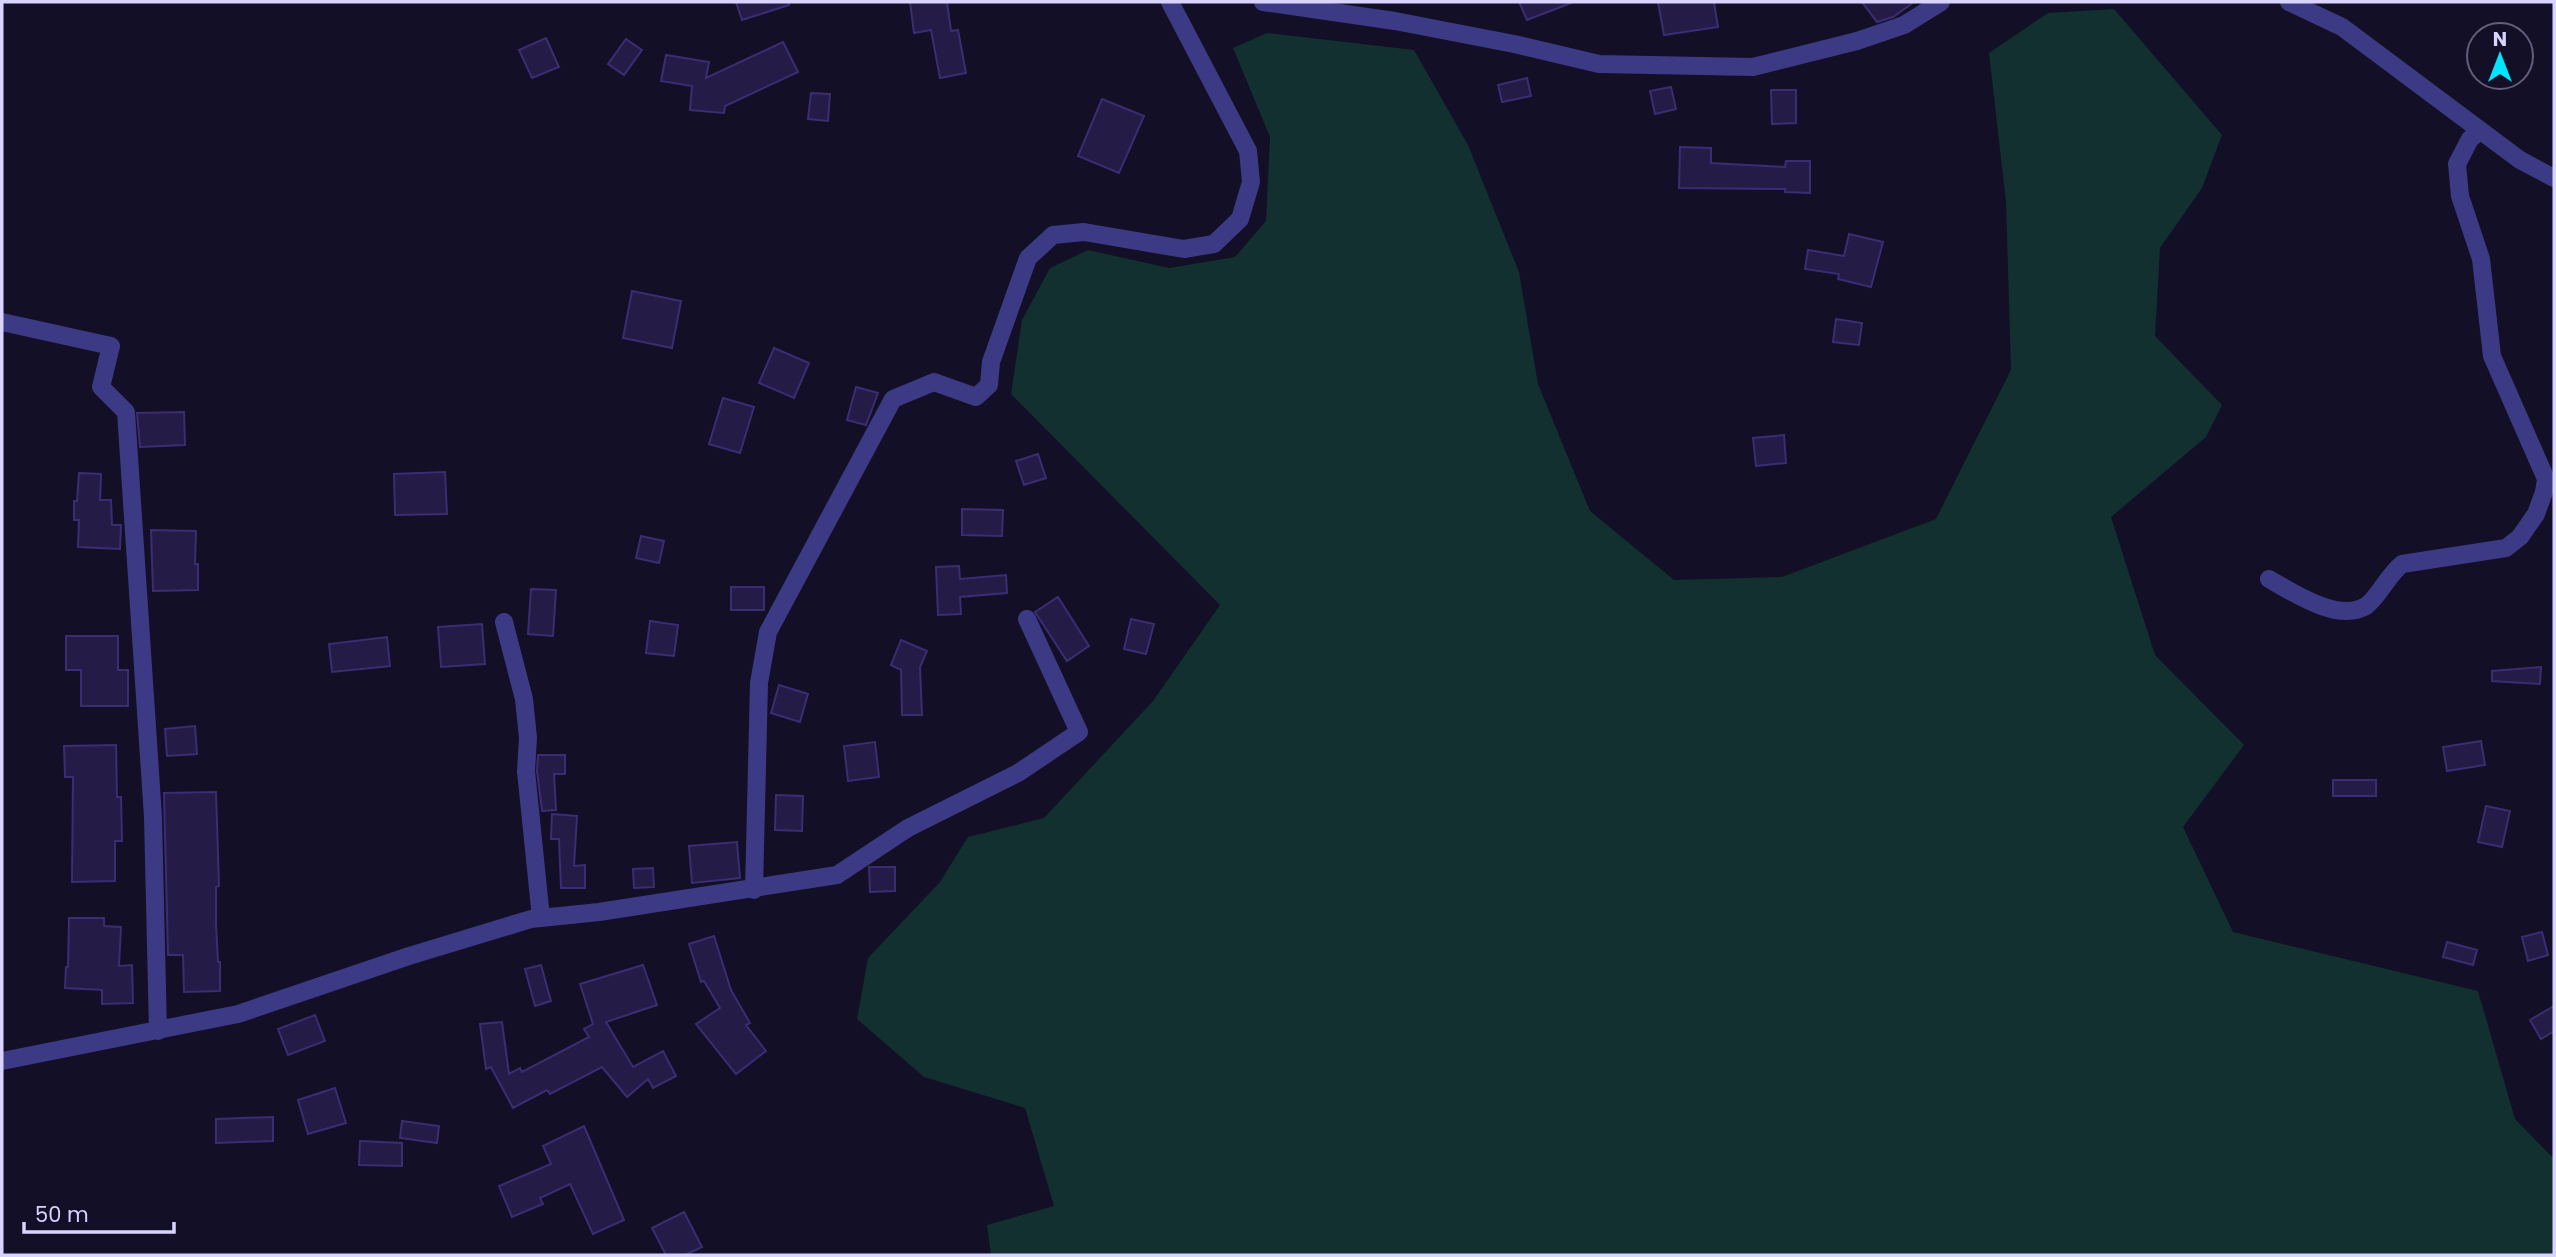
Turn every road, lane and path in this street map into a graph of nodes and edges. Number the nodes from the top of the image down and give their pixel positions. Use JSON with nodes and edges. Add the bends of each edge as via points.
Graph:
{"nodes":[{"id":1,"x":1171,"y":2,"type":"edge"},
{"id":2,"x":1263,"y":2,"type":"edge"},
{"id":3,"x":1941,"y":2,"type":"edge"},
{"id":4,"x":2289,"y":2,"type":"edge"},
{"id":5,"x":2480,"y":131,"type":"junction"},
{"id":6,"x":2554,"y":178,"type":"edge"},
{"id":7,"x":2,"y":322,"type":"edge"},
{"id":8,"x":2269,"y":579,"type":"dead end"},
{"id":9,"x":1027,"y":619,"type":"dead end"},
{"id":10,"x":504,"y":622,"type":"dead end"},
{"id":11,"x":754,"y":890,"type":"junction"},
{"id":12,"x":541,"y":918,"type":"junction"},
{"id":13,"x":158,"y":1031,"type":"junction"},
{"id":14,"x":2,"y":1061,"type":"edge"}],
"edges":[{"from":1,"to":11,"type":"street","via":[[1248,151],[1251,181],[1240,219],[1214,244],[1184,249],[1084,232],[1053,235],[1028,258],[991,362],[989,385],[976,397],[934,382],[893,399],[768,632],[759,683]]},
{"from":2,"to":3,"type":"street","via":[[1395,21],[1599,64],[1753,67],[1904,25]]},
{"from":4,"to":5,"type":"street","via":[[2343,27]]},
{"from":5,"to":6,"type":"street"},
{"from":5,"to":8,"type":"street","via":[[2462,151],[2458,182],[2481,259],[2492,356],[2546,479],[2536,514],[2506,548],[2402,564],[2367,606],[2350,610],[2315,605]]},
{"from":7,"to":13,"type":"street","via":[[111,346],[101,387],[126,412],[153,817]]},
{"from":9,"to":11,"type":"street","via":[[1079,732],[1018,773],[908,828],[836,876]]},
{"from":10,"to":12,"type":"street","via":[[524,699],[526,771]]},
{"from":11,"to":12,"type":"street"},
{"from":12,"to":13,"type":"street","via":[[409,956],[238,1014]]},
{"from":13,"to":14,"type":"street"}]}
